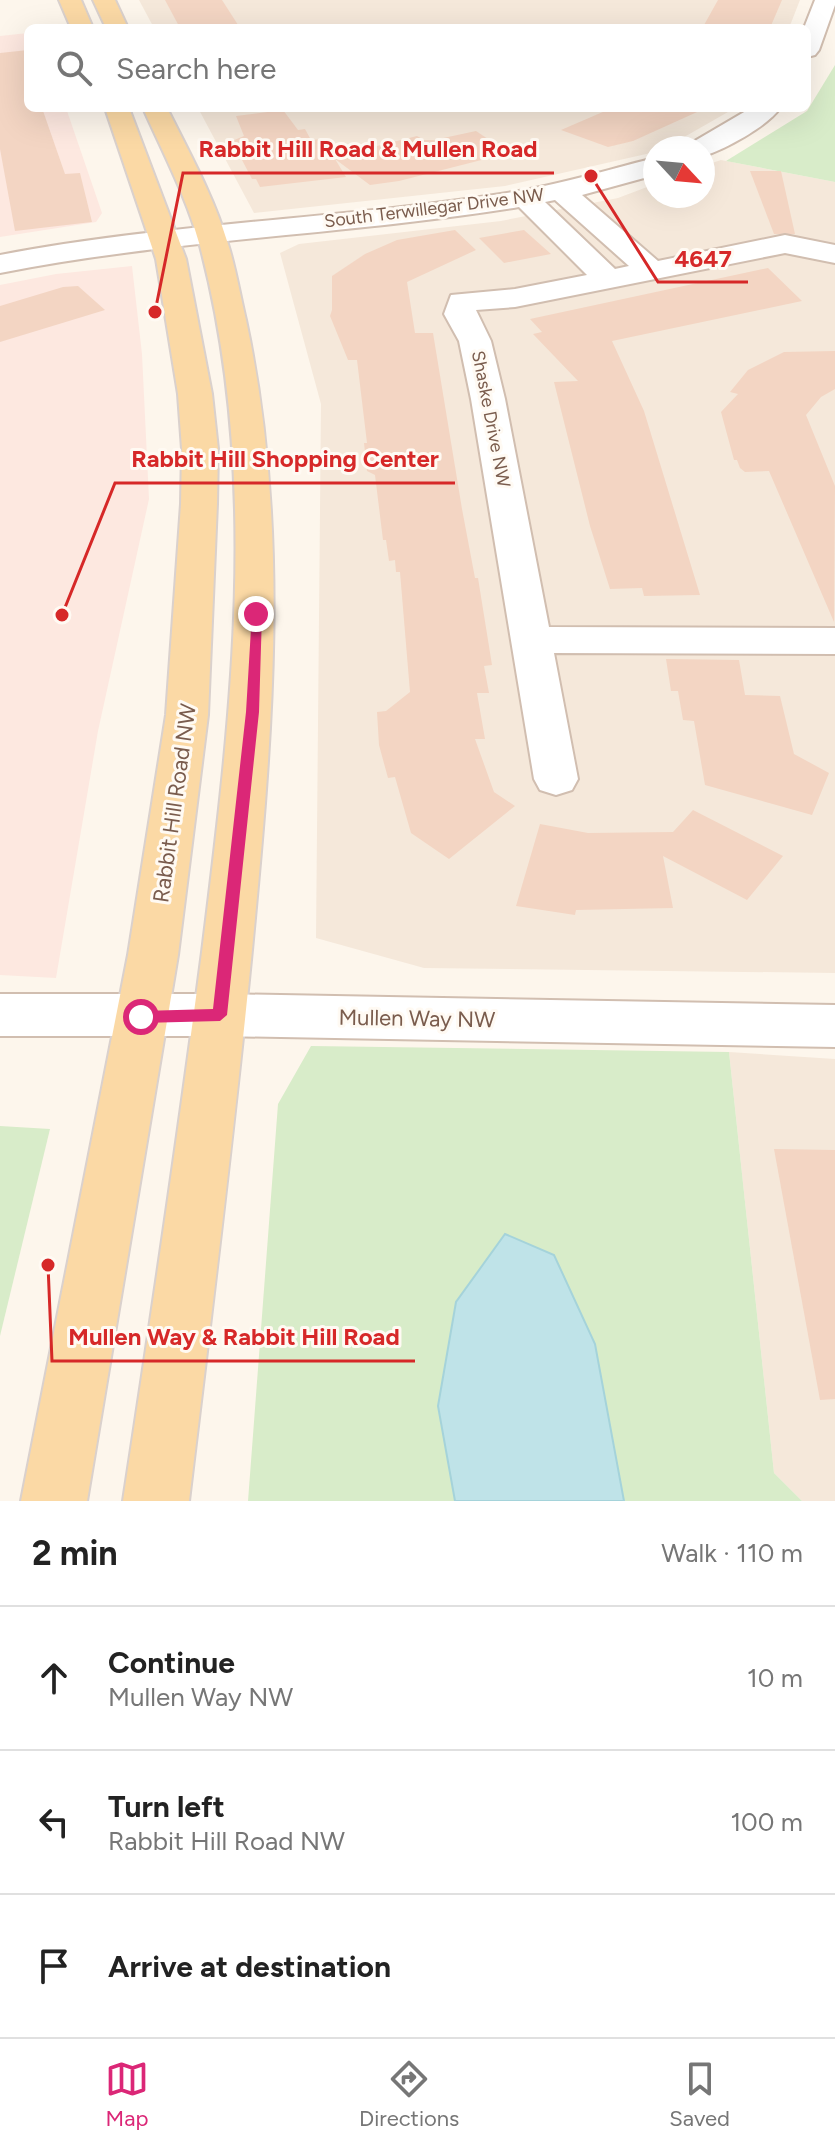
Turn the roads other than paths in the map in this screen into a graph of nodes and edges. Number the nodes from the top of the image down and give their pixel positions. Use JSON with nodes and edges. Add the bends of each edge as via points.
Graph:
{"nodes":[{"id":1,"x":70,"y":0,"type":"edge"},
{"id":2,"x":104,"y":0,"type":"edge"},
{"id":3,"x":826,"y":0,"type":"edge"},
{"id":4,"x":80,"y":24,"type":"edge"},
{"id":5,"x":115,"y":24,"type":"edge"},
{"id":6,"x":811,"y":39,"type":"edge"},
{"id":7,"x":118,"y":112,"type":"edge"},
{"id":8,"x":157,"y":112,"type":"edge"},
{"id":9,"x":763,"y":112,"type":"edge"},
{"id":10,"x":715,"y":142,"type":"edge"},
{"id":11,"x":643,"y":169,"type":"edge"},
{"id":12,"x":561,"y":191,"type":"junction"},
{"id":13,"x":525,"y":198,"type":"junction"},
{"id":14,"x":211,"y":235,"type":"junction"},
{"id":15,"x":166,"y":240,"type":"junction"},
{"id":16,"x":835,"y":254,"type":"edge"},
{"id":17,"x":0,"y":264,"type":"edge"},
{"id":18,"x":652,"y":271,"type":"junction"},
{"id":19,"x":609,"y":280,"type":"junction"},
{"id":20,"x":533,"y":640,"type":"junction"},
{"id":21,"x":835,"y":641,"type":"edge"},
{"id":22,"x":556,"y":779,"type":"dead end"},
{"id":23,"x":0,"y":1015,"type":"edge"},
{"id":24,"x":220,"y":1015,"type":"junction"},
{"id":25,"x":141,"y":1017,"type":"junction"},
{"id":26,"x":835,"y":1026,"type":"edge"},
{"id":27,"x":54,"y":1501,"type":"edge"},
{"id":28,"x":156,"y":1501,"type":"edge"}],
"edges":[{"from":1,"to":4,"type":"main road"},
{"from":2,"to":5,"type":"main road"},
{"from":3,"to":6,"type":"street"},
{"from":7,"to":15,"type":"main road","name":"Rabbit Hill Road NW"},
{"from":8,"to":14,"type":"main road"},
{"from":9,"to":10,"type":"street"},
{"from":11,"to":12,"type":"street","name":"South Terwillegar Drive NW"},
{"from":12,"to":13,"type":"street","name":"South Terwillegar Drive NW"},
{"from":12,"to":18,"type":"street"},
{"from":13,"to":14,"type":"street","name":"South Terwillegar Drive NW"},
{"from":13,"to":19,"type":"street"},
{"from":14,"to":15,"type":"street","name":"South Terwillegar Drive NW"},
{"from":14,"to":24,"type":"main road","via":[[245,391],[256,614],[252,712]]},
{"from":15,"to":17,"type":"street","name":"South Terwillegar Drive NW"},
{"from":15,"to":25,"type":"main road","name":"Rabbit Hill Road NW","via":[[195,394],[199,504],[187,715]]},
{"from":16,"to":18,"type":"street","name":"Shaske Drive NW","via":[[785,244]]},
{"from":18,"to":19,"type":"street","name":"Shaske Drive NW"},
{"from":19,"to":20,"type":"street","name":"Shaske Drive NW","via":[[462,302],[460,314],[475,341],[488,399]]},
{"from":20,"to":21,"type":"street"},
{"from":20,"to":22,"type":"street","name":"Shaske Drive NW"},
{"from":23,"to":25,"type":"street","name":"Mullen Way NW"},
{"from":24,"to":25,"type":"street","name":"Mullen Way NW"},
{"from":24,"to":26,"type":"street","name":"Mullen Way NW"},
{"from":24,"to":28,"type":"main road"},
{"from":25,"to":27,"type":"main road","name":"Rabbit Hill Road NW"}]}
